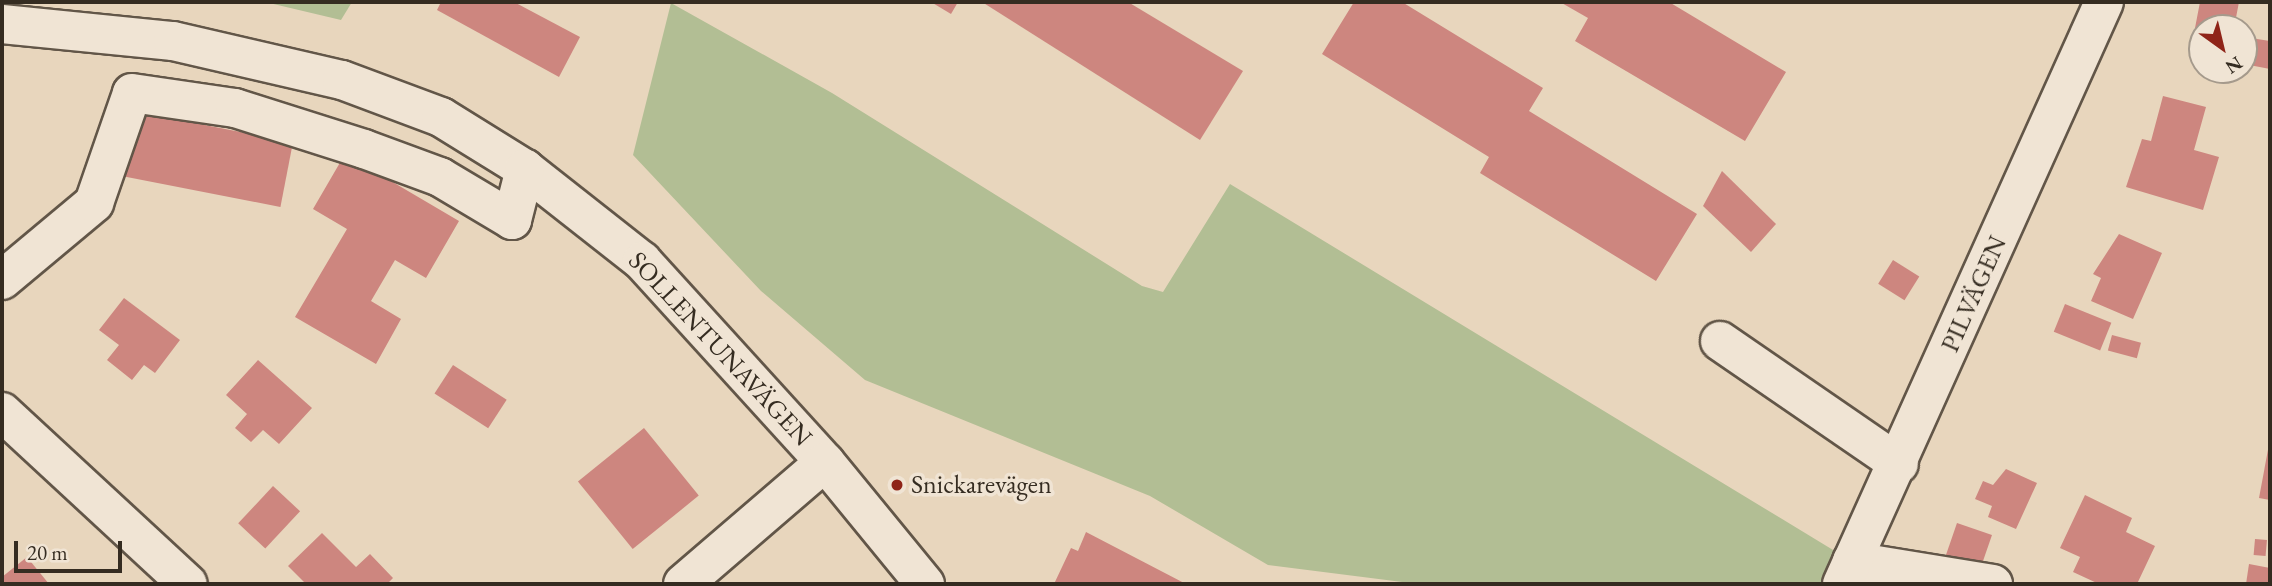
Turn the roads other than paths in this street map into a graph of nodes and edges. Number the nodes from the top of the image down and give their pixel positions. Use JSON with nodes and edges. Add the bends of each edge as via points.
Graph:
{"nodes":[{"id":1,"x":2104,"y":2,"type":"edge"},
{"id":2,"x":2,"y":24,"type":"edge"},
{"id":3,"x":525,"y":169,"type":"junction"},
{"id":4,"x":2,"y":280,"type":"edge"},
{"id":5,"x":1720,"y":341,"type":"dead end"},
{"id":6,"x":2,"y":412,"type":"edge"},
{"id":7,"x":825,"y":462,"type":"junction"},
{"id":8,"x":1899,"y":464,"type":"junction"},
{"id":9,"x":1847,"y":573,"type":"edge"},
{"id":10,"x":188,"y":584,"type":"edge"},
{"id":11,"x":683,"y":584,"type":"edge"},
{"id":12,"x":925,"y":584,"type":"edge"},
{"id":13,"x":1993,"y":584,"type":"edge"}],
"edges":[{"from":1,"to":8,"type":"street","name":"PILVÄGEN"},
{"from":2,"to":3,"type":"street","name":"SOLLENTUNAVÄGEN","via":[[173,41],[342,80],[441,117]]},
{"from":3,"to":4,"type":"street","via":[[512,220],[440,177],[364,149],[235,108],[132,93],[94,203]]},
{"from":3,"to":7,"type":"street","name":"SOLLENTUNAVÄGEN","via":[[642,261]]},
{"from":5,"to":8,"type":"street"},
{"from":6,"to":10,"type":"street"},
{"from":7,"to":11,"type":"street"},
{"from":7,"to":12,"type":"street","name":"SOLLENTUNAVÄGEN"},
{"from":8,"to":9,"type":"street","name":"PILVÄGEN"},
{"from":9,"to":13,"type":"street"}]}
